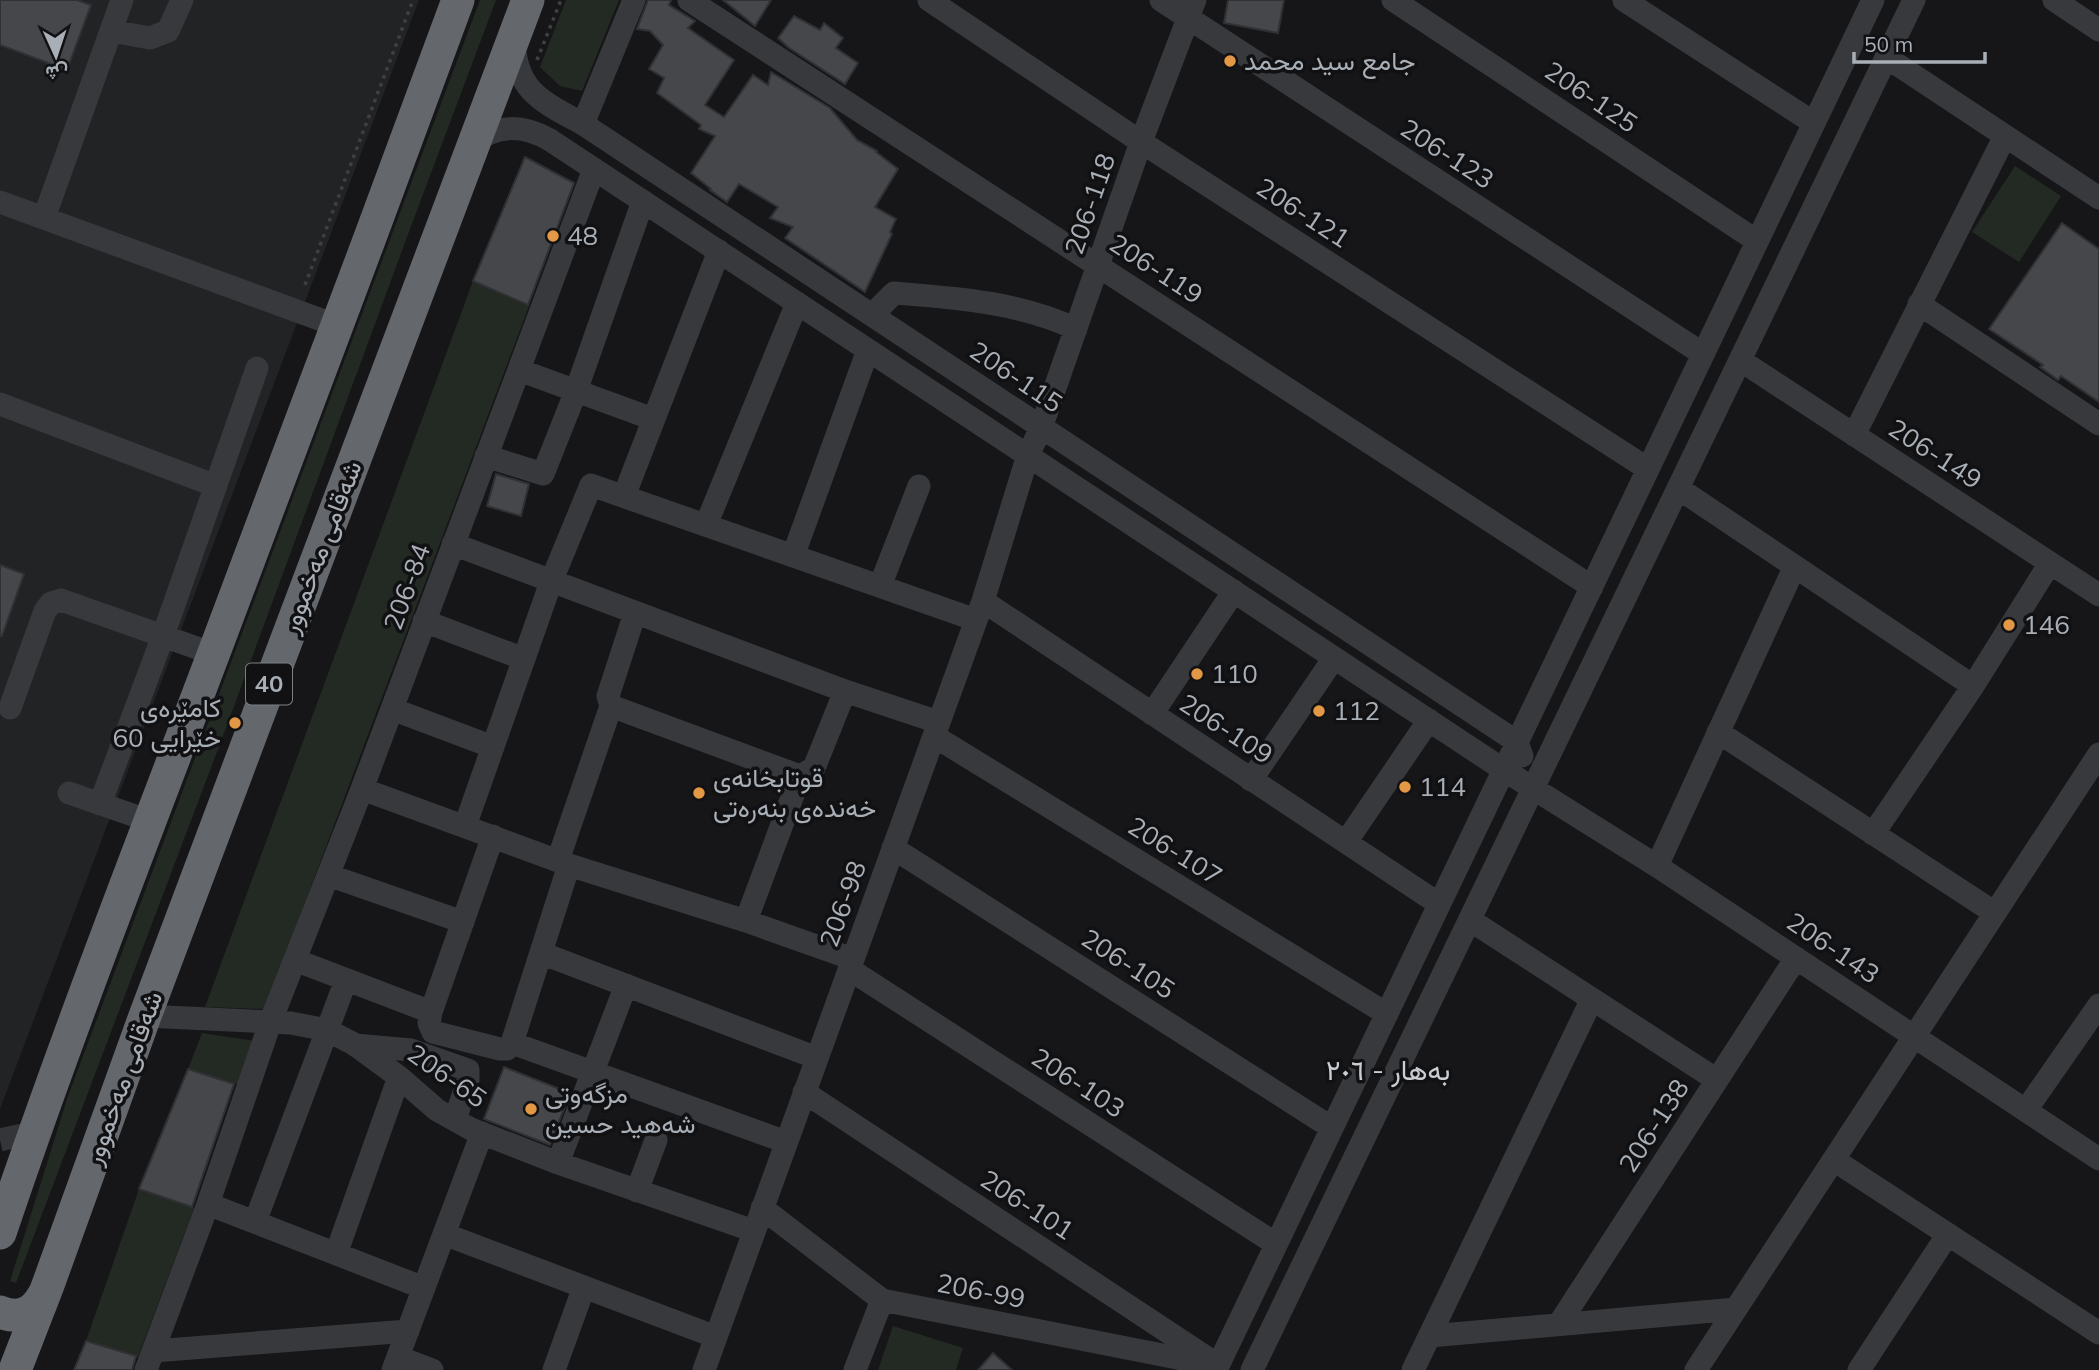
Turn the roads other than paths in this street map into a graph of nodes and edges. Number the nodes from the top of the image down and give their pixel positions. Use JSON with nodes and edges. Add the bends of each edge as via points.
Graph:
{"nodes":[{"id":1,"x":122,"y":0,"type":"edge"},
{"id":2,"x":182,"y":0,"type":"edge"},
{"id":3,"x":458,"y":0,"type":"edge"},
{"id":4,"x":528,"y":0,"type":"edge"},
{"id":5,"x":634,"y":0,"type":"edge"},
{"id":6,"x":689,"y":0,"type":"edge"},
{"id":7,"x":929,"y":0,"type":"edge"},
{"id":8,"x":1161,"y":0,"type":"edge"},
{"id":9,"x":1394,"y":0,"type":"edge"},
{"id":10,"x":1624,"y":0,"type":"edge"},
{"id":11,"x":1914,"y":0,"type":"edge"},
{"id":12,"x":2061,"y":2,"type":"edge"},
{"id":13,"x":1865,"y":3,"type":"edge"},
{"id":14,"x":1192,"y":9,"type":"edge"},
{"id":15,"x":2099,"y":30,"type":"edge"},
{"id":16,"x":111,"y":31,"type":"junction"},
{"id":17,"x":513,"y":38,"type":"junction"},
{"id":18,"x":1886,"y":57,"type":"junction"},
{"id":19,"x":551,"y":106,"type":"junction"},
{"id":20,"x":1814,"y":123,"type":"junction"},
{"id":21,"x":583,"y":124,"type":"junction"},
{"id":22,"x":538,"y":133,"type":"junction"},
{"id":23,"x":2005,"y":136,"type":"junction"},
{"id":24,"x":1141,"y":142,"type":"junction"},
{"id":25,"x":472,"y":146,"type":"junction"},
{"id":26,"x":594,"y":169,"type":"junction"},
{"id":27,"x":2099,"y":198,"type":"edge"},
{"id":28,"x":643,"y":201,"type":"junction"},
{"id":29,"x":0,"y":202,"type":"edge"},
{"id":30,"x":44,"y":218,"type":"junction"},
{"id":31,"x":1757,"y":241,"type":"junction"},
{"id":32,"x":719,"y":251,"type":"junction"},
{"id":33,"x":1098,"y":264,"type":"junction"},
{"id":34,"x":797,"y":303,"type":"junction"},
{"id":35,"x":1919,"y":304,"type":"junction"},
{"id":36,"x":873,"y":314,"type":"junction"},
{"id":37,"x":338,"y":326,"type":"junction"},
{"id":38,"x":1076,"y":329,"type":"junction"},
{"id":39,"x":868,"y":349,"type":"junction"},
{"id":40,"x":1703,"y":354,"type":"junction"},
{"id":41,"x":1740,"y":360,"type":"junction"},
{"id":42,"x":257,"y":368,"type":"dead end"},
{"id":43,"x":519,"y":370,"type":"junction"},
{"id":44,"x":576,"y":391,"type":"junction"},
{"id":45,"x":0,"y":404,"type":"edge"},
{"id":46,"x":653,"y":419,"type":"junction"},
{"id":47,"x":2099,"y":424,"type":"edge"},
{"id":48,"x":1041,"y":428,"type":"junction"},
{"id":49,"x":1854,"y":435,"type":"junction"},
{"id":50,"x":1028,"y":455,"type":"junction"},
{"id":51,"x":486,"y":456,"type":"junction"},
{"id":52,"x":1648,"y":469,"type":"junction"},
{"id":53,"x":216,"y":486,"type":"junction"},
{"id":54,"x":919,"y":486,"type":"dead end"},
{"id":55,"x":1678,"y":488,"type":"junction"},
{"id":56,"x":624,"y":496,"type":"junction"},
{"id":57,"x":706,"y":525,"type":"junction"},
{"id":58,"x":453,"y":544,"type":"junction"},
{"id":59,"x":793,"y":556,"type":"junction"},
{"id":60,"x":2050,"y":563,"type":"junction"},
{"id":61,"x":1794,"y":568,"type":"junction"},
{"id":62,"x":551,"y":582,"type":"junction"},
{"id":63,"x":880,"y":586,"type":"junction"},
{"id":64,"x":1592,"y":587,"type":"junction"},
{"id":65,"x":1234,"y":591,"type":"junction"},
{"id":66,"x":2099,"y":594,"type":"edge"},
{"id":67,"x":979,"y":611,"type":"junction"},
{"id":68,"x":635,"y":613,"type":"junction"},
{"id":69,"x":424,"y":621,"type":"junction"},
{"id":70,"x":163,"y":636,"type":"junction"},
{"id":71,"x":214,"y":654,"type":"junction"},
{"id":72,"x":1334,"y":658,"type":"junction"},
{"id":73,"x":524,"y":659,"type":"junction"},
{"id":74,"x":1973,"y":686,"type":"junction"},
{"id":75,"x":845,"y":691,"type":"junction"},
{"id":76,"x":611,"y":706,"type":"junction"},
{"id":77,"x":10,"y":708,"type":"dead end"},
{"id":78,"x":392,"y":709,"type":"junction"},
{"id":79,"x":1152,"y":714,"type":"junction"},
{"id":80,"x":1429,"y":720,"type":"junction"},
{"id":81,"x":936,"y":729,"type":"junction"},
{"id":82,"x":1718,"y":732,"type":"junction"},
{"id":83,"x":1517,"y":742,"type":"junction"},
{"id":84,"x":493,"y":747,"type":"junction"},
{"id":85,"x":2099,"y":754,"type":"edge"},
{"id":86,"x":1503,"y":770,"type":"junction"},
{"id":87,"x":800,"y":776,"type":"junction"},
{"id":88,"x":1251,"y":780,"type":"junction"},
{"id":89,"x":1533,"y":788,"type":"junction"},
{"id":90,"x":362,"y":789,"type":"junction"},
{"id":91,"x":69,"y":793,"type":"dead end"},
{"id":92,"x":100,"y":804,"type":"junction"},
{"id":93,"x":150,"y":821,"type":"junction"},
{"id":94,"x":465,"y":826,"type":"junction"},
{"id":95,"x":1873,"y":834,"type":"junction"},
{"id":96,"x":493,"y":836,"type":"junction"},
{"id":97,"x":1346,"y":842,"type":"junction"},
{"id":98,"x":893,"y":848,"type":"junction"},
{"id":99,"x":563,"y":862,"type":"junction"},
{"id":100,"x":1657,"y":866,"type":"junction"},
{"id":101,"x":328,"y":875,"type":"junction"},
{"id":102,"x":1439,"y":904,"type":"junction"},
{"id":103,"x":1995,"y":913,"type":"junction"},
{"id":104,"x":1470,"y":920,"type":"junction"},
{"id":105,"x":746,"y":921,"type":"junction"},
{"id":106,"x":463,"y":922,"type":"junction"},
{"id":107,"x":541,"y":953,"type":"junction"},
{"id":108,"x":1796,"y":958,"type":"junction"},
{"id":109,"x":295,"y":961,"type":"junction"},
{"id":110,"x":851,"y":964,"type":"junction"},
{"id":111,"x":345,"y":980,"type":"junction"},
{"id":112,"x":626,"y":985,"type":"junction"},
{"id":113,"x":1592,"y":999,"type":"junction"},
{"id":114,"x":2099,"y":1005,"type":"edge"},
{"id":115,"x":431,"y":1012,"type":"junction"},
{"id":116,"x":1387,"y":1014,"type":"junction"},
{"id":117,"x":145,"y":1016,"type":"junction"},
{"id":118,"x":270,"y":1023,"type":"junction"},
{"id":119,"x":327,"y":1030,"type":"junction"},
{"id":120,"x":1914,"y":1036,"type":"junction"},
{"id":121,"x":354,"y":1044,"type":"junction"},
{"id":122,"x":506,"y":1046,"type":"junction"},
{"id":123,"x":817,"y":1058,"type":"junction"},
{"id":124,"x":593,"y":1071,"type":"junction"},
{"id":125,"x":399,"y":1077,"type":"junction"},
{"id":126,"x":1717,"y":1080,"type":"junction"},
{"id":127,"x":804,"y":1092,"type":"junction"},
{"id":128,"x":2026,"y":1111,"type":"junction"},
{"id":129,"x":455,"y":1120,"type":"junction"},
{"id":130,"x":1332,"y":1128,"type":"junction"},
{"id":131,"x":482,"y":1133,"type":"junction"},
{"id":132,"x":656,"y":1140,"type":"dead end"},
{"id":133,"x":786,"y":1142,"type":"junction"},
{"id":134,"x":2099,"y":1159,"type":"edge"},
{"id":135,"x":1833,"y":1160,"type":"junction"},
{"id":136,"x":558,"y":1163,"type":"junction"},
{"id":137,"x":637,"y":1191,"type":"junction"},
{"id":138,"x":208,"y":1204,"type":"junction"},
{"id":139,"x":762,"y":1208,"type":"junction"},
{"id":140,"x":255,"y":1222,"type":"junction"},
{"id":141,"x":754,"y":1231,"type":"junction"},
{"id":142,"x":0,"y":1233,"type":"edge"},
{"id":143,"x":444,"y":1234,"type":"junction"},
{"id":144,"x":1948,"y":1234,"type":"junction"},
{"id":145,"x":1276,"y":1244,"type":"junction"},
{"id":146,"x":336,"y":1254,"type":"junction"},
{"id":147,"x":584,"y":1287,"type":"junction"},
{"id":148,"x":424,"y":1288,"type":"junction"},
{"id":149,"x":43,"y":1296,"type":"junction"},
{"id":150,"x":882,"y":1300,"type":"junction"},
{"id":151,"x":1736,"y":1309,"type":"junction"},
{"id":152,"x":0,"y":1312,"type":"edge"},
{"id":153,"x":1559,"y":1324,"type":"junction"},
{"id":154,"x":408,"y":1331,"type":"junction"},
{"id":155,"x":2099,"y":1333,"type":"edge"},
{"id":156,"x":1430,"y":1336,"type":"junction"},
{"id":157,"x":716,"y":1337,"type":"junction"},
{"id":158,"x":0,"y":1357,"type":"edge"},
{"id":159,"x":150,"y":1360,"type":"edge"},
{"id":160,"x":395,"y":1364,"type":"edge"},
{"id":161,"x":1217,"y":1368,"type":"edge"},
{"id":162,"x":6,"y":1370,"type":"edge"},
{"id":163,"x":15,"y":1370,"type":"edge"},
{"id":164,"x":432,"y":1370,"type":"edge"},
{"id":165,"x":554,"y":1370,"type":"edge"},
{"id":166,"x":704,"y":1370,"type":"edge"},
{"id":167,"x":855,"y":1370,"type":"edge"},
{"id":168,"x":1252,"y":1370,"type":"edge"},
{"id":169,"x":1413,"y":1370,"type":"edge"},
{"id":170,"x":1696,"y":1370,"type":"edge"},
{"id":171,"x":1859,"y":1370,"type":"edge"}],
"edges":[{"from":1,"to":16,"type":"street"},
{"from":2,"to":16,"type":"street","via":[[168,31],[150,38]]},
{"from":3,"to":37,"type":"highway","number":"40"},
{"from":4,"to":17,"type":"highway","name":"شەقامی مەخموور","number":"40"},
{"from":5,"to":21,"type":"street"},
{"from":6,"to":33,"type":"street","name":"206-119"},
{"from":7,"to":24,"type":"street","name":"206-121"},
{"from":8,"to":14,"type":"street","name":"206-123"},
{"from":9,"to":31,"type":"street","name":"206-125"},
{"from":10,"to":20,"type":"street"},
{"from":11,"to":18,"type":"street"},
{"from":12,"to":15,"type":"street"},
{"from":13,"to":20,"type":"street"},
{"from":14,"to":24,"type":"street","name":"206-118"},
{"from":14,"to":40,"type":"street","name":"206-123"},
{"from":16,"to":30,"type":"street"},
{"from":17,"to":19,"type":"street","name":"206-115","via":[[519,72],[534,94]]},
{"from":17,"to":25,"type":"highway","name":"شەقامی مەخموور","number":"40"},
{"from":18,"to":23,"type":"street"},
{"from":18,"to":41,"type":"street"},
{"from":19,"to":21,"type":"street","name":"206-115"},
{"from":19,"to":22,"type":"street"},
{"from":20,"to":31,"type":"street"},
{"from":21,"to":36,"type":"street","name":"206-115"},
{"from":22,"to":25,"type":"street","via":[[495,130]]},
{"from":22,"to":26,"type":"street"},
{"from":23,"to":27,"type":"street"},
{"from":23,"to":35,"type":"street"},
{"from":24,"to":33,"type":"street","name":"206-118"},
{"from":24,"to":52,"type":"street","name":"206-121"},
{"from":25,"to":117,"type":"highway","name":"شەقامی مەخموور","number":"40"},
{"from":26,"to":28,"type":"street"},
{"from":26,"to":43,"type":"street","name":"206-84"},
{"from":28,"to":32,"type":"street"},
{"from":28,"to":44,"type":"street"},
{"from":29,"to":30,"type":"street"},
{"from":30,"to":37,"type":"street"},
{"from":31,"to":40,"type":"street"},
{"from":32,"to":34,"type":"street"},
{"from":32,"to":46,"type":"street"},
{"from":33,"to":38,"type":"street","name":"206-118"},
{"from":33,"to":64,"type":"street","name":"206-119"},
{"from":34,"to":39,"type":"street"},
{"from":34,"to":57,"type":"street"},
{"from":35,"to":47,"type":"street"},
{"from":35,"to":49,"type":"street"},
{"from":36,"to":38,"type":"street","via":[[894,293],[1022,309]]},
{"from":36,"to":48,"type":"street","name":"206-115"},
{"from":37,"to":71,"type":"highway","number":"40"},
{"from":38,"to":48,"type":"street","name":"206-118"},
{"from":39,"to":50,"type":"street"},
{"from":39,"to":59,"type":"street"},
{"from":40,"to":52,"type":"street"},
{"from":41,"to":49,"type":"street","name":"206-149"},
{"from":41,"to":55,"type":"street"},
{"from":42,"to":53,"type":"street"},
{"from":43,"to":44,"type":"street"},
{"from":43,"to":51,"type":"street","name":"206-84"},
{"from":44,"to":46,"type":"street"},
{"from":44,"to":51,"type":"street","via":[[543,474]]},
{"from":45,"to":53,"type":"street"},
{"from":46,"to":56,"type":"street"},
{"from":48,"to":50,"type":"street","name":"206-118"},
{"from":48,"to":83,"type":"street","name":"206-115"},
{"from":49,"to":60,"type":"street","name":"206-149"},
{"from":50,"to":65,"type":"street"},
{"from":50,"to":67,"type":"street","name":"206-98"},
{"from":51,"to":58,"type":"street","name":"206-84"},
{"from":52,"to":64,"type":"street"},
{"from":53,"to":70,"type":"street"},
{"from":54,"to":63,"type":"street"},
{"from":55,"to":61,"type":"street"},
{"from":55,"to":89,"type":"street"},
{"from":56,"to":57,"type":"street","name":"206-109"},
{"from":56,"to":62,"type":"street","name":"206-109","via":[[591,485]]},
{"from":57,"to":59,"type":"street","name":"206-109"},
{"from":58,"to":62,"type":"street","name":"206-107"},
{"from":58,"to":69,"type":"street","name":"206-84"},
{"from":59,"to":63,"type":"street","name":"206-109"},
{"from":60,"to":66,"type":"street","name":"206-149"},
{"from":60,"to":74,"type":"street"},
{"from":61,"to":74,"type":"street"},
{"from":61,"to":82,"type":"street"},
{"from":62,"to":68,"type":"street","name":"206-107"},
{"from":62,"to":73,"type":"street"},
{"from":63,"to":67,"type":"street","name":"206-109"},
{"from":64,"to":83,"type":"street"},
{"from":65,"to":72,"type":"street"},
{"from":65,"to":79,"type":"street"},
{"from":67,"to":79,"type":"street","name":"206-109"},
{"from":67,"to":81,"type":"street","name":"206-98"},
{"from":68,"to":75,"type":"street","name":"206-107"},
{"from":68,"to":76,"type":"street","via":[[608,696]]},
{"from":69,"to":73,"type":"street"},
{"from":69,"to":78,"type":"street","name":"206-84"},
{"from":70,"to":71,"type":"street"},
{"from":70,"to":77,"type":"street","via":[[61,600],[51,603]]},
{"from":70,"to":92,"type":"street"},
{"from":71,"to":93,"type":"highway","number":"40"},
{"from":72,"to":80,"type":"street"},
{"from":72,"to":88,"type":"street"},
{"from":73,"to":84,"type":"street"},
{"from":74,"to":95,"type":"street"},
{"from":75,"to":81,"type":"street","name":"206-107"},
{"from":75,"to":87,"type":"street","via":[[814,768]]},
{"from":76,"to":87,"type":"street"},
{"from":76,"to":99,"type":"street"},
{"from":78,"to":84,"type":"street"},
{"from":78,"to":90,"type":"street","name":"206-84"},
{"from":79,"to":88,"type":"street","name":"206-109"},
{"from":80,"to":86,"type":"street"},
{"from":80,"to":97,"type":"street"},
{"from":81,"to":98,"type":"street","name":"206-98"},
{"from":81,"to":116,"type":"street","name":"206-107"},
{"from":82,"to":95,"type":"street"},
{"from":82,"to":100,"type":"street"},
{"from":83,"to":86,"type":"street"},
{"from":83,"to":89,"type":"street"},
{"from":84,"to":94,"type":"street"},
{"from":85,"to":103,"type":"street"},
{"from":86,"to":89,"type":"street","name":"206-143"},
{"from":86,"to":102,"type":"street"},
{"from":87,"to":105,"type":"street"},
{"from":88,"to":97,"type":"street","name":"206-109"},
{"from":89,"to":100,"type":"street","name":"206-143"},
{"from":89,"to":104,"type":"street"},
{"from":90,"to":94,"type":"street","name":"206-103"},
{"from":90,"to":101,"type":"street","name":"206-84"},
{"from":91,"to":92,"type":"street"},
{"from":92,"to":93,"type":"street"},
{"from":93,"to":142,"type":"highway","number":"40"},
{"from":94,"to":96,"type":"street","name":"206-103"},
{"from":95,"to":103,"type":"street"},
{"from":96,"to":99,"type":"street","name":"206-103"},
{"from":96,"to":106,"type":"street"},
{"from":97,"to":102,"type":"street","name":"206-109"},
{"from":98,"to":110,"type":"street","name":"206-98"},
{"from":98,"to":130,"type":"street","name":"206-105"},
{"from":99,"to":105,"type":"street","name":"206-103"},
{"from":99,"to":107,"type":"street"},
{"from":100,"to":108,"type":"street","name":"206-143"},
{"from":101,"to":106,"type":"street"},
{"from":101,"to":109,"type":"street","name":"206-84"},
{"from":102,"to":116,"type":"street"},
{"from":103,"to":120,"type":"street"},
{"from":104,"to":113,"type":"street"},
{"from":104,"to":168,"type":"street"},
{"from":105,"to":110,"type":"street","name":"206-103"},
{"from":106,"to":115,"type":"street"},
{"from":107,"to":112,"type":"street"},
{"from":107,"to":122,"type":"street"},
{"from":108,"to":120,"type":"street","name":"206-143"},
{"from":108,"to":126,"type":"street","name":"206-138"},
{"from":109,"to":111,"type":"street"},
{"from":109,"to":118,"type":"street","name":"206-84"},
{"from":110,"to":123,"type":"street","name":"206-98"},
{"from":110,"to":145,"type":"street","name":"206-103"},
{"from":111,"to":115,"type":"street"},
{"from":111,"to":119,"type":"street"},
{"from":112,"to":123,"type":"street"},
{"from":112,"to":124,"type":"street"},
{"from":113,"to":126,"type":"street"},
{"from":113,"to":156,"type":"street"},
{"from":114,"to":128,"type":"street"},
{"from":115,"to":122,"type":"street","via":[[433,1031]]},
{"from":116,"to":130,"type":"street"},
{"from":117,"to":118,"type":"street","name":"206-65"},
{"from":117,"to":149,"type":"highway","name":"شەقامی مەخموور","number":"40"},
{"from":118,"to":119,"type":"street","name":"206-65"},
{"from":118,"to":138,"type":"street","name":"206-84"},
{"from":119,"to":121,"type":"street","name":"206-65"},
{"from":119,"to":140,"type":"street"},
{"from":120,"to":128,"type":"street","name":"206-143"},
{"from":120,"to":135,"type":"street"},
{"from":121,"to":125,"type":"street","name":"206-65"},
{"from":121,"to":129,"type":"street","via":[[411,1050],[468,1070]]},
{"from":122,"to":124,"type":"street"},
{"from":123,"to":127,"type":"street","name":"206-98"},
{"from":124,"to":133,"type":"street"},
{"from":124,"to":136,"type":"street"},
{"from":125,"to":129,"type":"street","name":"206-65"},
{"from":125,"to":146,"type":"street"},
{"from":126,"to":153,"type":"street","name":"206-138"},
{"from":127,"to":133,"type":"street","name":"206-98"},
{"from":127,"to":161,"type":"street","name":"206-101"},
{"from":128,"to":134,"type":"street","name":"206-143"},
{"from":129,"to":131,"type":"street","name":"206-65"},
{"from":130,"to":145,"type":"street"},
{"from":131,"to":136,"type":"street","name":"206-65"},
{"from":131,"to":143,"type":"street"},
{"from":132,"to":137,"type":"street"},
{"from":133,"to":139,"type":"street","name":"206-98"},
{"from":135,"to":144,"type":"street"},
{"from":135,"to":151,"type":"street"},
{"from":136,"to":137,"type":"street","name":"206-65"},
{"from":137,"to":141,"type":"street","name":"206-65"},
{"from":138,"to":140,"type":"street"},
{"from":138,"to":159,"type":"street","name":"206-84"},
{"from":139,"to":141,"type":"street","name":"206-98"},
{"from":139,"to":150,"type":"street","name":"206-99"},
{"from":140,"to":146,"type":"street"},
{"from":141,"to":157,"type":"street","name":"206-98"},
{"from":143,"to":147,"type":"street"},
{"from":143,"to":148,"type":"street"},
{"from":144,"to":155,"type":"street"},
{"from":144,"to":171,"type":"street"},
{"from":145,"to":161,"type":"street"},
{"from":146,"to":148,"type":"street"},
{"from":147,"to":157,"type":"street"},
{"from":147,"to":165,"type":"street"},
{"from":148,"to":154,"type":"street"},
{"from":149,"to":152,"type":"highway","via":[[27,1314]]},
{"from":149,"to":163,"type":"highway","name":"شەقامی مەخموور","number":"40"},
{"from":150,"to":161,"type":"street","name":"206-99"},
{"from":150,"to":167,"type":"street"},
{"from":151,"to":153,"type":"street"},
{"from":151,"to":170,"type":"street"},
{"from":153,"to":156,"type":"street"},
{"from":154,"to":159,"type":"street"},
{"from":154,"to":160,"type":"street"},
{"from":156,"to":169,"type":"street"},
{"from":157,"to":166,"type":"street","name":"206-98"},
{"from":158,"to":162,"type":"highway"},
{"from":160,"to":164,"type":"street"}]}
